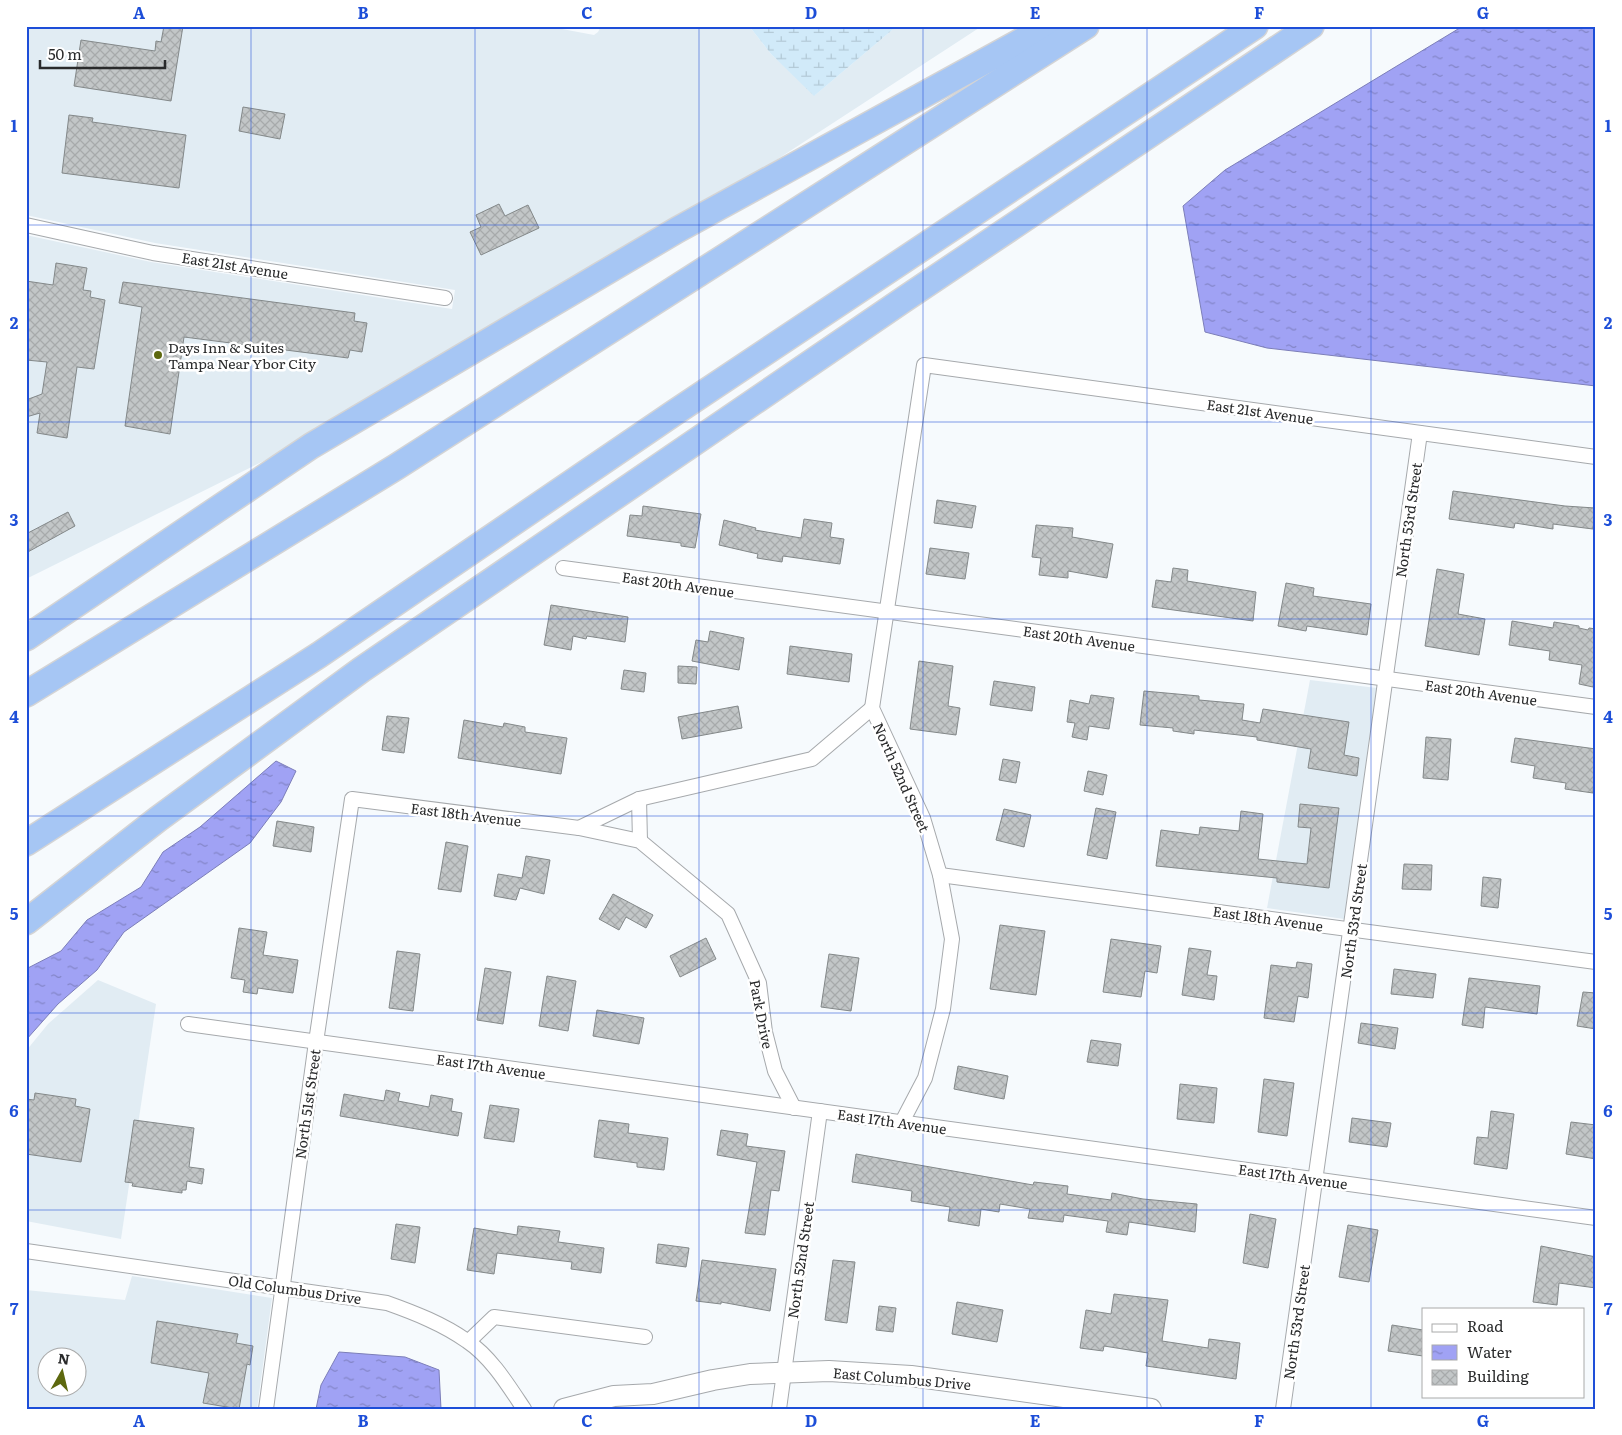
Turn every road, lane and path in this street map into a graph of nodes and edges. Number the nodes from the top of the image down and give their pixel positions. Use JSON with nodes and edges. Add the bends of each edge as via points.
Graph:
{"nodes":[{"id":1,"x":1049,"y":26,"type":"edge"},
{"id":2,"x":1086,"y":26,"type":"edge"},
{"id":3,"x":1256,"y":26,"type":"edge"},
{"id":4,"x":1311,"y":26,"type":"edge"},
{"id":5,"x":26,"y":225,"type":"edge"},
{"id":6,"x":445,"y":298,"type":"dead end"},
{"id":7,"x":924,"y":365,"type":"joint"},
{"id":8,"x":1420,"y":433,"type":"junction"},
{"id":9,"x":1596,"y":457,"type":"edge"},
{"id":10,"x":563,"y":568,"type":"dead end"},
{"id":11,"x":887,"y":612,"type":"junction"},
{"id":12,"x":26,"y":638,"type":"edge"},
{"id":13,"x":1387,"y":679,"type":"junction"},
{"id":14,"x":26,"y":694,"type":"edge"},
{"id":15,"x":1596,"y":707,"type":"edge"},
{"id":16,"x":872,"y":708,"type":"junction"},
{"id":17,"x":352,"y":799,"type":"joint"},
{"id":18,"x":639,"y":799,"type":"junction"},
{"id":19,"x":579,"y":828,"type":"junction"},
{"id":20,"x":640,"y":841,"type":"junction"},
{"id":21,"x":26,"y":843,"type":"edge"},
{"id":22,"x":940,"y":875,"type":"junction"},
{"id":23,"x":26,"y":922,"type":"edge"},
{"id":24,"x":1351,"y":930,"type":"junction"},
{"id":25,"x":1596,"y":962,"type":"edge"},
{"id":26,"x":188,"y":1024,"type":"dead end"},
{"id":27,"x":316,"y":1042,"type":"junction"},
{"id":28,"x":794,"y":1108,"type":"junction"},
{"id":29,"x":820,"y":1111,"type":"junction"},
{"id":30,"x":902,"y":1122,"type":"junction"},
{"id":31,"x":1316,"y":1179,"type":"junction"},
{"id":32,"x":1596,"y":1218,"type":"edge"},
{"id":33,"x":26,"y":1251,"type":"edge"},
{"id":34,"x":282,"y":1287,"type":"junction"},
{"id":35,"x":645,"y":1337,"type":"dead end"},
{"id":36,"x":468,"y":1341,"type":"junction"},
{"id":37,"x":784,"y":1372,"type":"junction"},
{"id":38,"x":653,"y":1394,"type":"junction"},
{"id":39,"x":266,"y":1409,"type":"edge"},
{"id":40,"x":524,"y":1409,"type":"edge"},
{"id":41,"x":564,"y":1409,"type":"edge"},
{"id":42,"x":634,"y":1409,"type":"edge"},
{"id":43,"x":779,"y":1409,"type":"edge"},
{"id":44,"x":1151,"y":1409,"type":"edge"},
{"id":45,"x":1283,"y":1409,"type":"edge"}],
"edges":[{"from":1,"to":12,"type":"highway","via":[[677,230],[311,446]]},
{"from":2,"to":14,"type":"highway","via":[[396,467]]},
{"from":3,"to":21,"type":"highway","via":[[683,407],[319,655]]},
{"from":4,"to":23,"type":"highway","via":[[886,311],[361,670],[158,819]]},
{"from":5,"to":6,"type":"street","name":"East 21st Avenue","via":[[153,253]]},
{"from":7,"to":8,"type":"street","name":"East 21st Avenue"},
{"from":7,"to":11,"type":"street","name":"North 52nd Street"},
{"from":8,"to":9,"type":"street","name":"East 21st Avenue"},
{"from":8,"to":13,"type":"street","name":"North 53rd Street"},
{"from":10,"to":11,"type":"street","name":"East 20th Avenue"},
{"from":11,"to":13,"type":"street","name":"East 20th Avenue"},
{"from":11,"to":16,"type":"street","name":"North 52nd Street"},
{"from":13,"to":15,"type":"street","name":"East 20th Avenue"},
{"from":13,"to":24,"type":"street","name":"North 53rd Street"},
{"from":16,"to":18,"type":"street","via":[[812,759]]},
{"from":16,"to":22,"type":"street","name":"North 52nd Street","via":[[924,818]]},
{"from":17,"to":19,"type":"street","name":"East 18th Avenue"},
{"from":17,"to":27,"type":"street","name":"North 51st Street"},
{"from":18,"to":19,"type":"street"},
{"from":18,"to":20,"type":"street"},
{"from":19,"to":20,"type":"street","name":"Park Drive"},
{"from":20,"to":28,"type":"street","name":"Park Drive","via":[[728,914],[759,983],[765,1032],[775,1071]]},
{"from":22,"to":24,"type":"street","name":"East 18th Avenue"},
{"from":22,"to":30,"type":"street","name":"North 52nd Street","via":[[952,939],[943,1009],[925,1078]]},
{"from":24,"to":25,"type":"street","name":"East 18th Avenue"},
{"from":24,"to":31,"type":"street","name":"North 53rd Street"},
{"from":26,"to":27,"type":"street","name":"East 17th Avenue"},
{"from":27,"to":28,"type":"street","name":"East 17th Avenue"},
{"from":27,"to":34,"type":"street","name":"North 51st Street"},
{"from":28,"to":29,"type":"street","name":"East 17th Avenue"},
{"from":29,"to":30,"type":"street","name":"East 17th Avenue"},
{"from":29,"to":37,"type":"street","name":"North 52nd Street"},
{"from":30,"to":31,"type":"street","name":"East 17th Avenue"},
{"from":31,"to":32,"type":"street","name":"East 17th Avenue"},
{"from":31,"to":45,"type":"street","name":"North 53rd Street"},
{"from":33,"to":34,"type":"street","name":"Old Columbus Drive"},
{"from":34,"to":36,"type":"street","name":"Old Columbus Drive","via":[[387,1303],[421,1315]]},
{"from":34,"to":39,"type":"street","name":"North 51st Street"},
{"from":35,"to":36,"type":"street","via":[[494,1317]]},
{"from":36,"to":40,"type":"street","name":"Old Columbus Drive","via":[[500,1373]]},
{"from":37,"to":38,"type":"main road","name":"East Columbus Drive","via":[[713,1380]]},
{"from":37,"to":43,"type":"street","name":"North 52nd Street"},
{"from":37,"to":44,"type":"main road","name":"East Columbus Drive","via":[[911,1376]]},
{"from":38,"to":41,"type":"main road","name":"East Columbus Drive","via":[[614,1396]]},
{"from":38,"to":42,"type":"main road","name":"East Columbus Drive"}]}
